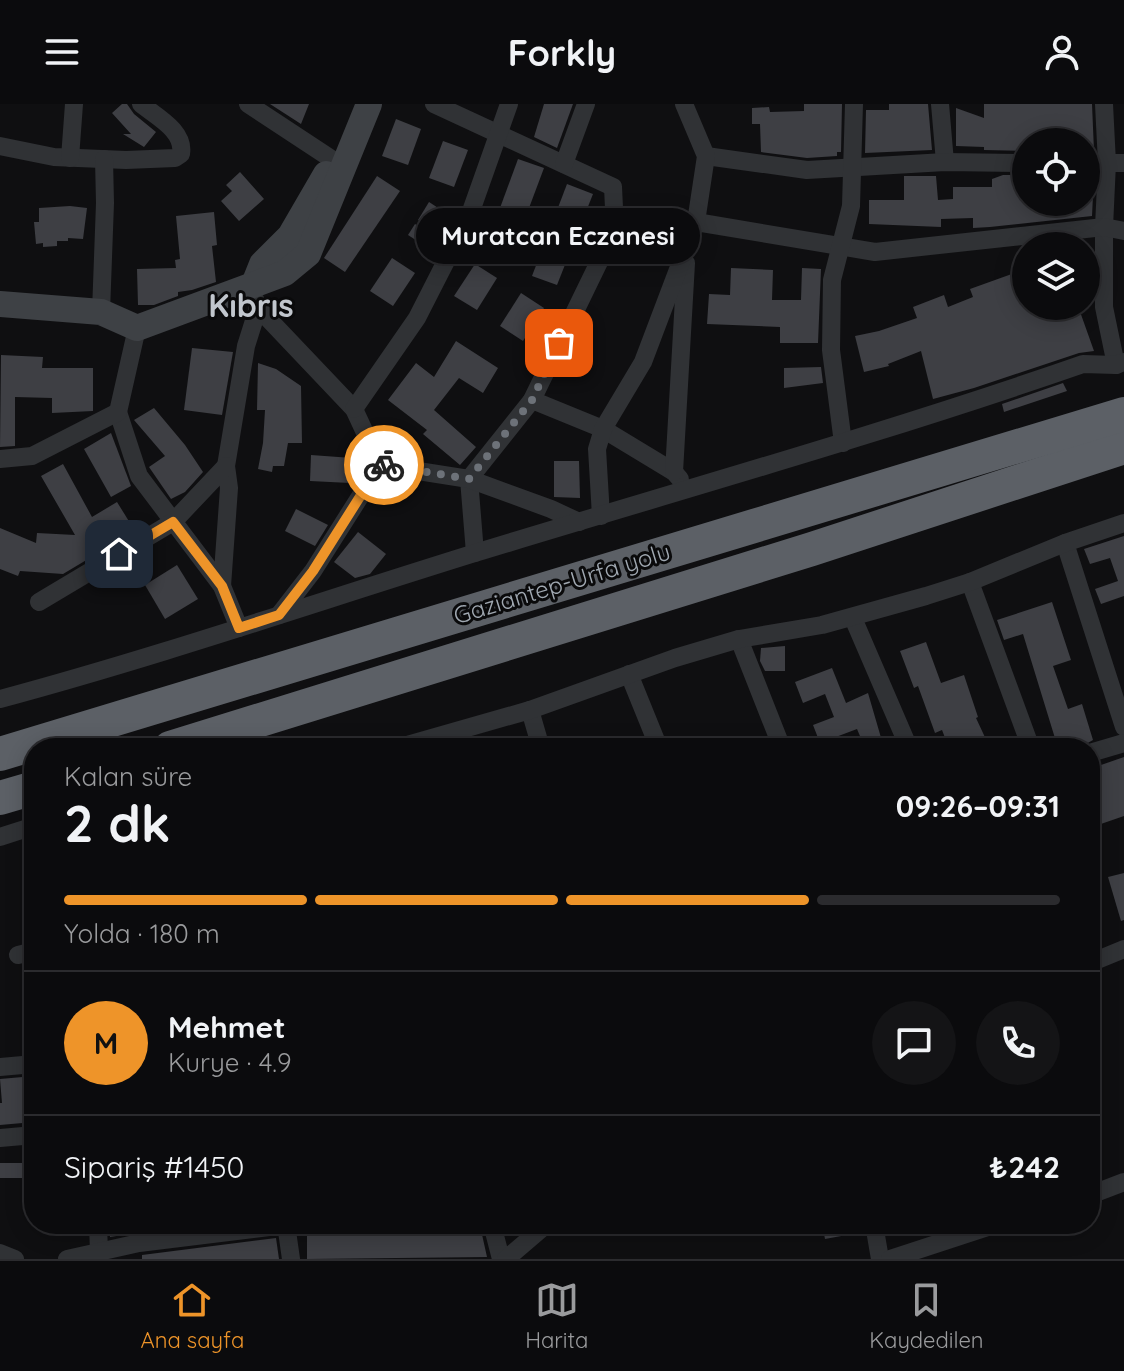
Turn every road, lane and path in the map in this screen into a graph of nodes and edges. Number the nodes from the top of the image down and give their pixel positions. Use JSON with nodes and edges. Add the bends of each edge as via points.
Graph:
{"nodes":[{"id":1,"x":74,"y":104,"type":"edge"},
{"id":2,"x":141,"y":104,"type":"edge"},
{"id":3,"x":356,"y":104,"type":"edge"},
{"id":4,"x":369,"y":104,"type":"edge"},
{"id":5,"x":434,"y":104,"type":"edge"},
{"id":6,"x":509,"y":104,"type":"edge"},
{"id":7,"x":586,"y":104,"type":"edge"},
{"id":8,"x":684,"y":104,"type":"edge"},
{"id":9,"x":854,"y":104,"type":"edge"},
{"id":10,"x":940,"y":104,"type":"edge"},
{"id":11,"x":1104,"y":104,"type":"edge"},
{"id":12,"x":255,"y":106,"type":"edge"},
{"id":13,"x":499,"y":134,"type":"junction"},
{"id":14,"x":0,"y":146,"type":"edge"},
{"id":15,"x":706,"y":156,"type":"junction"},
{"id":16,"x":70,"y":158,"type":"junction"},
{"id":17,"x":104,"y":159,"type":"junction"},
{"id":18,"x":333,"y":160,"type":"junction"},
{"id":19,"x":945,"y":162,"type":"junction"},
{"id":20,"x":1012,"y":163,"type":"edge"},
{"id":21,"x":1116,"y":163,"type":"edge"},
{"id":22,"x":564,"y":164,"type":"junction"},
{"id":23,"x":854,"y":168,"type":"junction"},
{"id":24,"x":696,"y":222,"type":"junction"},
{"id":25,"x":1104,"y":227,"type":"junction"},
{"id":26,"x":1124,"y":231,"type":"edge"},
{"id":27,"x":687,"y":244,"type":"junction"},
{"id":28,"x":841,"y":248,"type":"junction"},
{"id":29,"x":254,"y":292,"type":"junction"},
{"id":30,"x":0,"y":304,"type":"edge"},
{"id":31,"x":101,"y":312,"type":"junction"},
{"id":32,"x":137,"y":328,"type":"junction"},
{"id":33,"x":1120,"y":364,"type":"edge"},
{"id":34,"x":532,"y":400,"type":"junction"},
{"id":35,"x":354,"y":409,"type":"junction"},
{"id":36,"x":118,"y":412,"type":"junction"},
{"id":37,"x":1124,"y":414,"type":"edge"},
{"id":38,"x":603,"y":429,"type":"junction"},
{"id":39,"x":843,"y":443,"type":"junction"},
{"id":40,"x":1124,"y":447,"type":"edge"},
{"id":41,"x":0,"y":459,"type":"edge"},
{"id":42,"x":380,"y":465,"type":"junction"},
{"id":43,"x":226,"y":466,"type":"junction"},
{"id":44,"x":674,"y":472,"type":"junction"},
{"id":45,"x":469,"y":479,"type":"junction"},
{"id":46,"x":688,"y":490,"type":"junction"},
{"id":47,"x":601,"y":516,"type":"junction"},
{"id":48,"x":173,"y":522,"type":"junction"},
{"id":49,"x":579,"y":522,"type":"junction"},
{"id":50,"x":1124,"y":523,"type":"edge"},
{"id":51,"x":1065,"y":543,"type":"junction"},
{"id":52,"x":475,"y":553,"type":"junction"},
{"id":53,"x":970,"y":582,"type":"junction"},
{"id":54,"x":222,"y":586,"type":"junction"},
{"id":55,"x":39,"y":602,"type":"dead end"},
{"id":56,"x":279,"y":615,"type":"junction"},
{"id":57,"x":853,"y":618,"type":"junction"},
{"id":58,"x":239,"y":628,"type":"junction"},
{"id":59,"x":739,"y":639,"type":"junction"},
{"id":60,"x":629,"y":674,"type":"junction"},
{"id":61,"x":0,"y":699,"type":"edge"},
{"id":62,"x":530,"y":710,"type":"junction"},
{"id":63,"x":1124,"y":727,"type":"edge"},
{"id":64,"x":53,"y":738,"type":"edge"},
{"id":65,"x":222,"y":738,"type":"edge"},
{"id":66,"x":448,"y":738,"type":"edge"},
{"id":67,"x":538,"y":738,"type":"edge"},
{"id":68,"x":655,"y":738,"type":"edge"},
{"id":69,"x":778,"y":738,"type":"edge"},
{"id":70,"x":905,"y":738,"type":"edge"},
{"id":71,"x":1027,"y":738,"type":"edge"},
{"id":72,"x":1124,"y":743,"type":"edge"},
{"id":73,"x":24,"y":747,"type":"edge"},
{"id":74,"x":1100,"y":750,"type":"edge"},
{"id":75,"x":0,"y":754,"type":"edge"},
{"id":76,"x":24,"y":791,"type":"edge"},
{"id":77,"x":0,"y":798,"type":"edge"},
{"id":78,"x":24,"y":829,"type":"edge"},
{"id":79,"x":0,"y":837,"type":"edge"},
{"id":80,"x":1124,"y":949,"type":"edge"},
{"id":81,"x":1100,"y":959,"type":"edge"},
{"id":82,"x":24,"y":1065,"type":"edge"},
{"id":83,"x":0,"y":1067,"type":"edge"},
{"id":84,"x":24,"y":1136,"type":"edge"},
{"id":85,"x":0,"y":1138,"type":"edge"},
{"id":86,"x":1124,"y":1182,"type":"edge"},
{"id":87,"x":1100,"y":1191,"type":"edge"},
{"id":88,"x":98,"y":1234,"type":"edge"},
{"id":89,"x":210,"y":1234,"type":"edge"},
{"id":90,"x":289,"y":1234,"type":"edge"},
{"id":91,"x":495,"y":1234,"type":"edge"},
{"id":92,"x":534,"y":1234,"type":"edge"},
{"id":93,"x":876,"y":1234,"type":"edge"},
{"id":94,"x":966,"y":1234,"type":"edge"},
{"id":95,"x":99,"y":1252,"type":"junction"},
{"id":96,"x":0,"y":1253,"type":"edge"},
{"id":97,"x":15,"y":1259,"type":"edge"},
{"id":98,"x":67,"y":1259,"type":"edge"},
{"id":99,"x":291,"y":1259,"type":"edge"},
{"id":100,"x":503,"y":1259,"type":"edge"},
{"id":101,"x":880,"y":1259,"type":"edge"},
{"id":102,"x":890,"y":1259,"type":"edge"}],
"edges":[{"from":1,"to":16,"type":"street"},
{"from":2,"to":17,"type":"street","via":[[177,133],[181,154]]},
{"from":3,"to":18,"type":"street"},
{"from":4,"to":29,"type":"street","via":[[308,254]]},
{"from":5,"to":13,"type":"street"},
{"from":6,"to":13,"type":"street"},
{"from":7,"to":22,"type":"street"},
{"from":8,"to":15,"type":"street"},
{"from":9,"to":23,"type":"street"},
{"from":10,"to":19,"type":"street"},
{"from":11,"to":21,"type":"street"},
{"from":12,"to":18,"type":"street"},
{"from":13,"to":22,"type":"street"},
{"from":13,"to":35,"type":"street","via":[[470,214],[417,318]]},
{"from":14,"to":16,"type":"street"},
{"from":15,"to":23,"type":"street","via":[[807,170]]},
{"from":15,"to":24,"type":"street"},
{"from":16,"to":17,"type":"street"},
{"from":17,"to":31,"type":"street"},
{"from":18,"to":29,"type":"street","via":[[290,236],[262,264]]},
{"from":19,"to":20,"type":"street"},
{"from":19,"to":23,"type":"street"},
{"from":21,"to":25,"type":"street"},
{"from":22,"to":34,"type":"street","via":[[613,187],[615,229]]},
{"from":23,"to":28,"type":"street"},
{"from":24,"to":27,"type":"street"},
{"from":24,"to":28,"type":"street"},
{"from":25,"to":26,"type":"street"},
{"from":25,"to":28,"type":"street","via":[[875,252]]},
{"from":25,"to":33,"type":"street","via":[[1104,307]]},
{"from":27,"to":38,"type":"street","via":[[643,362]]},
{"from":27,"to":44,"type":"street"},
{"from":28,"to":39,"type":"street","via":[[832,280],[831,350]]},
{"from":29,"to":32,"type":"street"},
{"from":29,"to":35,"type":"street"},
{"from":29,"to":43,"type":"street"},
{"from":30,"to":31,"type":"street"},
{"from":31,"to":32,"type":"street"},
{"from":32,"to":36,"type":"street"},
{"from":33,"to":39,"type":"street","via":[[1083,364]]},
{"from":34,"to":38,"type":"street"},
{"from":34,"to":45,"type":"street"},
{"from":35,"to":42,"type":"street"},
{"from":36,"to":41,"type":"street","via":[[32,456]]},
{"from":36,"to":48,"type":"street","via":[[139,476]]},
{"from":37,"to":64,"type":"highway","name":"Gaziantep-Urfa yolu"},
{"from":38,"to":44,"type":"street"},
{"from":38,"to":47,"type":"street","via":[[597,449]]},
{"from":39,"to":46,"type":"street"},
{"from":40,"to":65,"type":"highway","name":"Gaziantep-Urfa yolu"},
{"from":42,"to":45,"type":"street"},
{"from":42,"to":56,"type":"street"},
{"from":43,"to":48,"type":"street"},
{"from":43,"to":54,"type":"street"},
{"from":44,"to":46,"type":"street"},
{"from":45,"to":49,"type":"street"},
{"from":45,"to":52,"type":"street"},
{"from":46,"to":47,"type":"street"},
{"from":47,"to":49,"type":"street"},
{"from":48,"to":54,"type":"street"},
{"from":48,"to":55,"type":"street"},
{"from":49,"to":52,"type":"street"},
{"from":50,"to":51,"type":"street"},
{"from":51,"to":53,"type":"street"},
{"from":51,"to":63,"type":"street"},
{"from":52,"to":56,"type":"street"},
{"from":53,"to":57,"type":"street"},
{"from":53,"to":71,"type":"street"},
{"from":54,"to":58,"type":"street"},
{"from":56,"to":58,"type":"street"},
{"from":57,"to":59,"type":"street"},
{"from":57,"to":70,"type":"street"},
{"from":58,"to":61,"type":"street"},
{"from":59,"to":60,"type":"street"},
{"from":59,"to":69,"type":"street"},
{"from":60,"to":62,"type":"street"},
{"from":60,"to":68,"type":"street"},
{"from":62,"to":66,"type":"street"},
{"from":62,"to":67,"type":"street"},
{"from":72,"to":74,"type":"street"},
{"from":73,"to":75,"type":"highway","name":"Gaziantep-Urfa yolu"},
{"from":76,"to":77,"type":"highway"},
{"from":78,"to":79,"type":"street"},
{"from":80,"to":81,"type":"street"},
{"from":82,"to":83,"type":"street"},
{"from":84,"to":85,"type":"street"},
{"from":86,"to":87,"type":"street"},
{"from":88,"to":95,"type":"street"},
{"from":89,"to":95,"type":"street"},
{"from":90,"to":99,"type":"street"},
{"from":91,"to":100,"type":"street"},
{"from":92,"to":100,"type":"street"},
{"from":93,"to":101,"type":"street"},
{"from":94,"to":102,"type":"street"},
{"from":95,"to":98,"type":"street"},
{"from":96,"to":97,"type":"street"}]}
